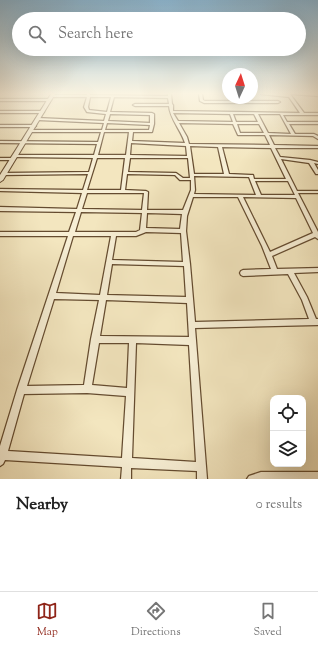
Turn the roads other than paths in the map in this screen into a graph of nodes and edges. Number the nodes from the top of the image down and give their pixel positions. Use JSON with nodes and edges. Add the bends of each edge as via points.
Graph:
{"nodes":[{"id":1,"x":40,"y":116,"type":"edge"},
{"id":2,"x":107,"y":116,"type":"edge"},
{"id":3,"x":152,"y":116,"type":"edge"},
{"id":4,"x":175,"y":116,"type":"edge"},
{"id":5,"x":232,"y":116,"type":"edge"},
{"id":6,"x":257,"y":116,"type":"edge"},
{"id":7,"x":282,"y":116,"type":"edge"},
{"id":8,"x":38,"y":119,"type":"junction"},
{"id":9,"x":106,"y":122,"type":"junction"},
{"id":10,"x":178,"y":122,"type":"junction"},
{"id":11,"x":235,"y":123,"type":"junction"},
{"id":12,"x":260,"y":123,"type":"junction"},
{"id":13,"x":286,"y":123,"type":"junction"},
{"id":14,"x":318,"y":123,"type":"edge"},
{"id":15,"x":152,"y":124,"type":"junction"},
{"id":16,"x":0,"y":126,"type":"edge"},
{"id":17,"x":34,"y":126,"type":"junction"},
{"id":18,"x":30,"y":131,"type":"junction"},
{"id":19,"x":103,"y":131,"type":"junction"},
{"id":20,"x":131,"y":132,"type":"junction"},
{"id":21,"x":266,"y":134,"type":"junction"},
{"id":22,"x":294,"y":134,"type":"junction"},
{"id":23,"x":318,"y":138,"type":"edge"},
{"id":24,"x":0,"y":142,"type":"edge"},
{"id":25,"x":130,"y":142,"type":"junction"},
{"id":26,"x":22,"y":143,"type":"junction"},
{"id":27,"x":100,"y":143,"type":"junction"},
{"id":28,"x":187,"y":145,"type":"junction"},
{"id":29,"x":220,"y":146,"type":"junction"},
{"id":30,"x":272,"y":146,"type":"junction"},
{"id":31,"x":318,"y":147,"type":"edge"},
{"id":32,"x":96,"y":156,"type":"junction"},
{"id":33,"x":128,"y":156,"type":"junction"},
{"id":34,"x":14,"y":157,"type":"junction"},
{"id":35,"x":190,"y":157,"type":"junction"},
{"id":36,"x":278,"y":158,"type":"junction"},
{"id":37,"x":0,"y":159,"type":"edge"},
{"id":38,"x":310,"y":161,"type":"junction"},
{"id":39,"x":318,"y":163,"type":"edge"},
{"id":40,"x":318,"y":173,"type":"edge"},
{"id":41,"x":4,"y":174,"type":"junction"},
{"id":42,"x":90,"y":174,"type":"junction"},
{"id":43,"x":126,"y":174,"type":"junction"},
{"id":44,"x":227,"y":176,"type":"junction"},
{"id":45,"x":193,"y":177,"type":"junction"},
{"id":46,"x":0,"y":180,"type":"edge"},
{"id":47,"x":254,"y":180,"type":"junction"},
{"id":48,"x":290,"y":180,"type":"junction"},
{"id":49,"x":0,"y":190,"type":"edge"},
{"id":50,"x":84,"y":191,"type":"junction"},
{"id":51,"x":124,"y":191,"type":"junction"},
{"id":52,"x":318,"y":192,"type":"edge"},
{"id":53,"x":191,"y":195,"type":"junction"},
{"id":54,"x":297,"y":195,"type":"junction"},
{"id":55,"x":240,"y":196,"type":"junction"},
{"id":56,"x":259,"y":196,"type":"junction"},
{"id":57,"x":0,"y":209,"type":"edge"},
{"id":58,"x":78,"y":210,"type":"junction"},
{"id":59,"x":145,"y":211,"type":"junction"},
{"id":60,"x":185,"y":212,"type":"junction"},
{"id":61,"x":143,"y":231,"type":"junction"},
{"id":62,"x":183,"y":231,"type":"junction"},
{"id":63,"x":0,"y":234,"type":"edge"},
{"id":64,"x":71,"y":234,"type":"junction"},
{"id":65,"x":114,"y":234,"type":"junction"},
{"id":66,"x":317,"y":236,"type":"edge"},
{"id":67,"x":269,"y":255,"type":"junction"},
{"id":68,"x":109,"y":262,"type":"junction"},
{"id":69,"x":187,"y":264,"type":"junction"},
{"id":70,"x":318,"y":270,"type":"edge"},
{"id":71,"x":290,"y":271,"type":"junction"},
{"id":72,"x":276,"y":272,"type":"junction"},
{"id":73,"x":243,"y":273,"type":"dead end"},
{"id":74,"x":50,"y":296,"type":"junction"},
{"id":75,"x":102,"y":298,"type":"junction"},
{"id":76,"x":190,"y":300,"type":"junction"},
{"id":77,"x":316,"y":322,"type":"edge"},
{"id":78,"x":191,"y":325,"type":"junction"},
{"id":79,"x":95,"y":339,"type":"junction"},
{"id":80,"x":133,"y":340,"type":"junction"},
{"id":81,"x":192,"y":341,"type":"junction"},
{"id":82,"x":87,"y":389,"type":"junction"},
{"id":83,"x":22,"y":390,"type":"junction"},
{"id":84,"x":129,"y":392,"type":"junction"},
{"id":85,"x":1,"y":458,"type":"edge"},
{"id":86,"x":126,"y":463,"type":"junction"},
{"id":87,"x":201,"y":467,"type":"junction"},
{"id":88,"x":312,"y":478,"type":"edge"},
{"id":89,"x":126,"y":479,"type":"edge"},
{"id":90,"x":202,"y":479,"type":"edge"},
{"id":91,"x":252,"y":479,"type":"edge"}],
"edges":[{"from":1,"to":8,"type":"street"},
{"from":2,"to":9,"type":"street"},
{"from":3,"to":15,"type":"street"},
{"from":4,"to":10,"type":"street"},
{"from":5,"to":11,"type":"street"},
{"from":6,"to":12,"type":"street"},
{"from":7,"to":13,"type":"street"},
{"from":8,"to":9,"type":"street"},
{"from":8,"to":17,"type":"street"},
{"from":9,"to":15,"type":"street"},
{"from":9,"to":19,"type":"street"},
{"from":10,"to":11,"type":"street"},
{"from":10,"to":28,"type":"street"},
{"from":11,"to":12,"type":"street"},
{"from":11,"to":21,"type":"street","via":[[239,134]]},
{"from":12,"to":21,"type":"street"},
{"from":13,"to":14,"type":"street"},
{"from":13,"to":22,"type":"street"},
{"from":15,"to":20,"type":"street","via":[[150,132]]},
{"from":16,"to":17,"type":"street"},
{"from":17,"to":18,"type":"street"},
{"from":18,"to":19,"type":"street"},
{"from":18,"to":26,"type":"street"},
{"from":19,"to":20,"type":"street"},
{"from":19,"to":27,"type":"street"},
{"from":20,"to":25,"type":"street"},
{"from":21,"to":22,"type":"street"},
{"from":21,"to":30,"type":"street"},
{"from":22,"to":23,"type":"street","via":[[314,135]]},
{"from":24,"to":26,"type":"street"},
{"from":25,"to":28,"type":"street"},
{"from":25,"to":33,"type":"street"},
{"from":26,"to":27,"type":"street"},
{"from":26,"to":34,"type":"street"},
{"from":27,"to":32,"type":"street"},
{"from":28,"to":29,"type":"street"},
{"from":28,"to":35,"type":"street"},
{"from":29,"to":30,"type":"street"},
{"from":29,"to":44,"type":"street"},
{"from":30,"to":31,"type":"street"},
{"from":30,"to":36,"type":"street"},
{"from":32,"to":33,"type":"street"},
{"from":32,"to":34,"type":"street"},
{"from":32,"to":42,"type":"street"},
{"from":33,"to":35,"type":"street"},
{"from":33,"to":43,"type":"street"},
{"from":34,"to":37,"type":"street"},
{"from":34,"to":41,"type":"street"},
{"from":35,"to":45,"type":"street"},
{"from":36,"to":38,"type":"street"},
{"from":36,"to":48,"type":"street"},
{"from":38,"to":39,"type":"street"},
{"from":38,"to":40,"type":"street"},
{"from":41,"to":42,"type":"street"},
{"from":41,"to":46,"type":"street"},
{"from":42,"to":50,"type":"street"},
{"from":43,"to":45,"type":"street","via":[[176,174],[181,179]]},
{"from":43,"to":51,"type":"street"},
{"from":44,"to":45,"type":"street"},
{"from":44,"to":47,"type":"street","via":[[251,176]]},
{"from":45,"to":53,"type":"street"},
{"from":47,"to":48,"type":"street"},
{"from":47,"to":56,"type":"street"},
{"from":48,"to":54,"type":"street"},
{"from":49,"to":50,"type":"street"},
{"from":50,"to":51,"type":"street"},
{"from":50,"to":58,"type":"street"},
{"from":51,"to":59,"type":"street","via":[[147,192]]},
{"from":52,"to":54,"type":"street"},
{"from":53,"to":55,"type":"street"},
{"from":53,"to":60,"type":"street"},
{"from":54,"to":56,"type":"street"},
{"from":54,"to":66,"type":"street"},
{"from":55,"to":56,"type":"street"},
{"from":55,"to":67,"type":"street"},
{"from":57,"to":58,"type":"street"},
{"from":58,"to":59,"type":"street"},
{"from":58,"to":64,"type":"street"},
{"from":59,"to":60,"type":"street"},
{"from":59,"to":61,"type":"street"},
{"from":60,"to":62,"type":"street"},
{"from":61,"to":62,"type":"street"},
{"from":61,"to":65,"type":"street","via":[[138,234]]},
{"from":62,"to":69,"type":"street"},
{"from":63,"to":64,"type":"street"},
{"from":64,"to":65,"type":"street"},
{"from":64,"to":74,"type":"street"},
{"from":65,"to":68,"type":"street"},
{"from":66,"to":67,"type":"street"},
{"from":67,"to":72,"type":"street"},
{"from":68,"to":69,"type":"street"},
{"from":68,"to":75,"type":"street"},
{"from":69,"to":76,"type":"street"},
{"from":70,"to":71,"type":"street"},
{"from":71,"to":72,"type":"street"},
{"from":71,"to":77,"type":"street"},
{"from":72,"to":73,"type":"street"},
{"from":74,"to":75,"type":"street"},
{"from":74,"to":83,"type":"street"},
{"from":75,"to":76,"type":"street"},
{"from":75,"to":79,"type":"street"},
{"from":76,"to":78,"type":"street"},
{"from":77,"to":78,"type":"street"},
{"from":78,"to":81,"type":"street"},
{"from":79,"to":80,"type":"street"},
{"from":79,"to":82,"type":"street"},
{"from":80,"to":81,"type":"street"},
{"from":80,"to":84,"type":"street"},
{"from":81,"to":87,"type":"street"},
{"from":82,"to":83,"type":"street"},
{"from":82,"to":84,"type":"street"},
{"from":83,"to":85,"type":"street"},
{"from":84,"to":86,"type":"street"},
{"from":85,"to":86,"type":"street"},
{"from":86,"to":87,"type":"street"},
{"from":86,"to":89,"type":"street"},
{"from":87,"to":90,"type":"street"},
{"from":88,"to":91,"type":"street"}]}
